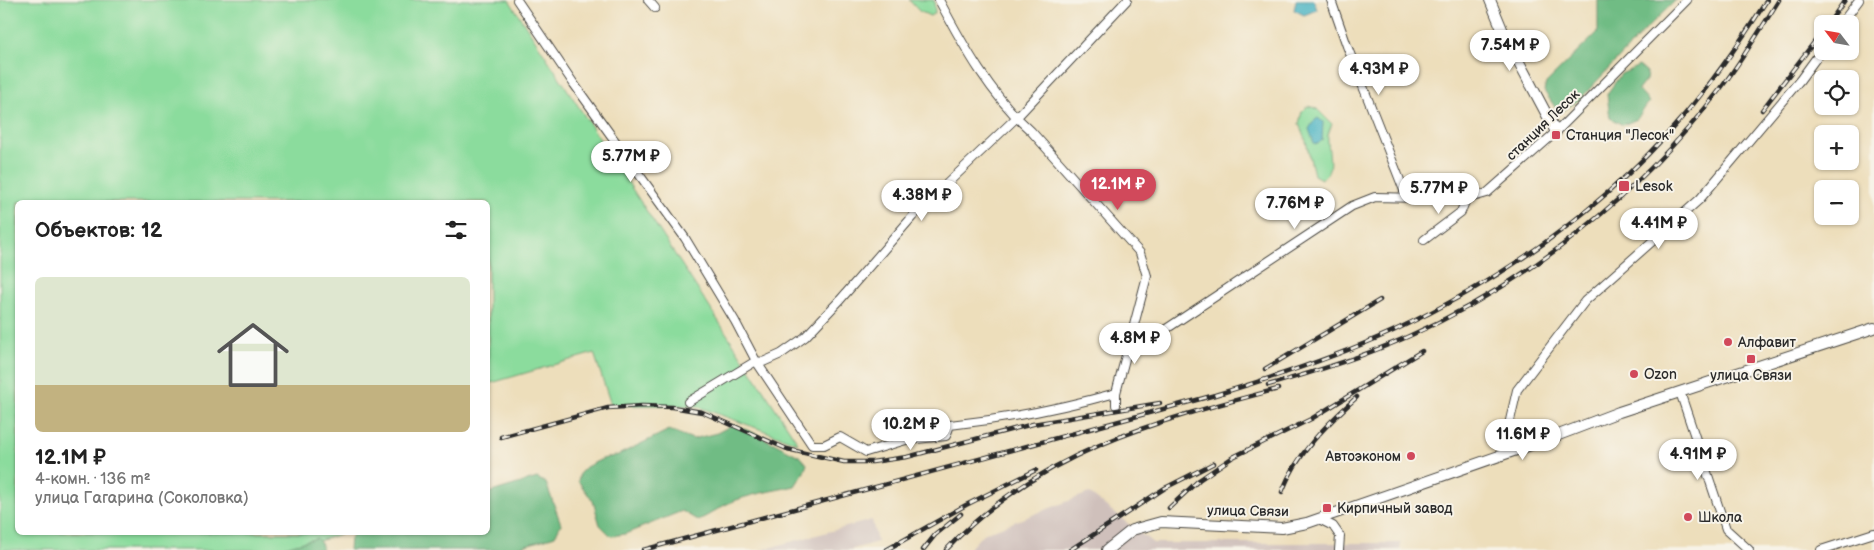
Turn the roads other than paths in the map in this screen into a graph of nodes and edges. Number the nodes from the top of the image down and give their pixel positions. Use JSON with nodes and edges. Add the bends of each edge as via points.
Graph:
{"nodes":[{"id":1,"x":517,"y":0,"type":"edge"},
{"id":2,"x":648,"y":0,"type":"edge"},
{"id":3,"x":939,"y":0,"type":"edge"},
{"id":4,"x":1127,"y":0,"type":"edge"},
{"id":5,"x":1331,"y":0,"type":"edge"},
{"id":6,"x":1490,"y":0,"type":"edge"},
{"id":7,"x":1688,"y":0,"type":"edge"},
{"id":8,"x":1859,"y":0,"type":"edge"},
{"id":9,"x":655,"y":8,"type":"dead end"},
{"id":10,"x":1848,"y":15,"type":"edge"},
{"id":11,"x":1815,"y":60,"type":"edge"},
{"id":12,"x":1016,"y":118,"type":"junction"},
{"id":13,"x":1556,"y":132,"type":"junction"},
{"id":14,"x":1407,"y":198,"type":"junction"},
{"id":15,"x":1466,"y":200,"type":"junction"},
{"id":16,"x":1424,"y":240,"type":"dead end"},
{"id":17,"x":1874,"y":328,"type":"edge"},
{"id":18,"x":1132,"y":332,"type":"junction"},
{"id":19,"x":756,"y":361,"type":"junction"},
{"id":20,"x":1680,"y":392,"type":"junction"},
{"id":21,"x":1116,"y":393,"type":"junction"},
{"id":22,"x":688,"y":402,"type":"dead end"},
{"id":23,"x":1116,"y":405,"type":"dead end"},
{"id":24,"x":1502,"y":455,"type":"junction"},
{"id":25,"x":1319,"y":519,"type":"junction"},
{"id":26,"x":1874,"y":533,"type":"edge"},
{"id":27,"x":1107,"y":550,"type":"edge"},
{"id":28,"x":1339,"y":550,"type":"edge"},
{"id":29,"x":1749,"y":550,"type":"edge"},
{"id":30,"x":1820,"y":550,"type":"edge"}],
"edges":[{"from":1,"to":19,"type":"street","via":[[685,238]]},
{"from":2,"to":9,"type":"street"},
{"from":3,"to":12,"type":"street","via":[[974,64]]},
{"from":4,"to":12,"type":"street"},
{"from":5,"to":14,"type":"street"},
{"from":6,"to":13,"type":"street","via":[[1504,34]]},
{"from":7,"to":13,"type":"street","name":"станция Лесок"},
{"from":8,"to":10,"type":"street"},
{"from":11,"to":24,"type":"street","via":[[1700,198],[1585,301],[1517,390]]},
{"from":12,"to":18,"type":"street","via":[[1140,253],[1147,276]]},
{"from":12,"to":19,"type":"street","via":[[913,216],[804,337],[781,354],[763,362]]},
{"from":13,"to":15,"type":"street","name":"станция Лесок","via":[[1487,193]]},
{"from":14,"to":15,"type":"street","name":"станция Лесок"},
{"from":14,"to":18,"type":"street","name":"станция Лесок","via":[[1375,197],[1352,206],[1154,337],[1138,341]]},
{"from":15,"to":16,"type":"street","via":[[1462,212]]},
{"from":17,"to":20,"type":"street","name":"улица Связи"},
{"from":18,"to":21,"type":"street"},
{"from":19,"to":21,"type":"street","via":[[812,445],[824,445],[840,437],[866,452],[906,440],[946,436],[950,425],[996,420]]},
{"from":19,"to":22,"type":"street"},
{"from":20,"to":24,"type":"street","name":"улица Связи"},
{"from":20,"to":29,"type":"street","via":[[1726,529]]},
{"from":21,"to":23,"type":"street"},
{"from":24,"to":25,"type":"street","name":"улица Связи"},
{"from":25,"to":27,"type":"street","name":"улица Связи","via":[[1282,528],[1161,522],[1132,530]]},
{"from":25,"to":28,"type":"street","via":[[1333,526],[1340,536]]},
{"from":26,"to":30,"type":"street"}]}
